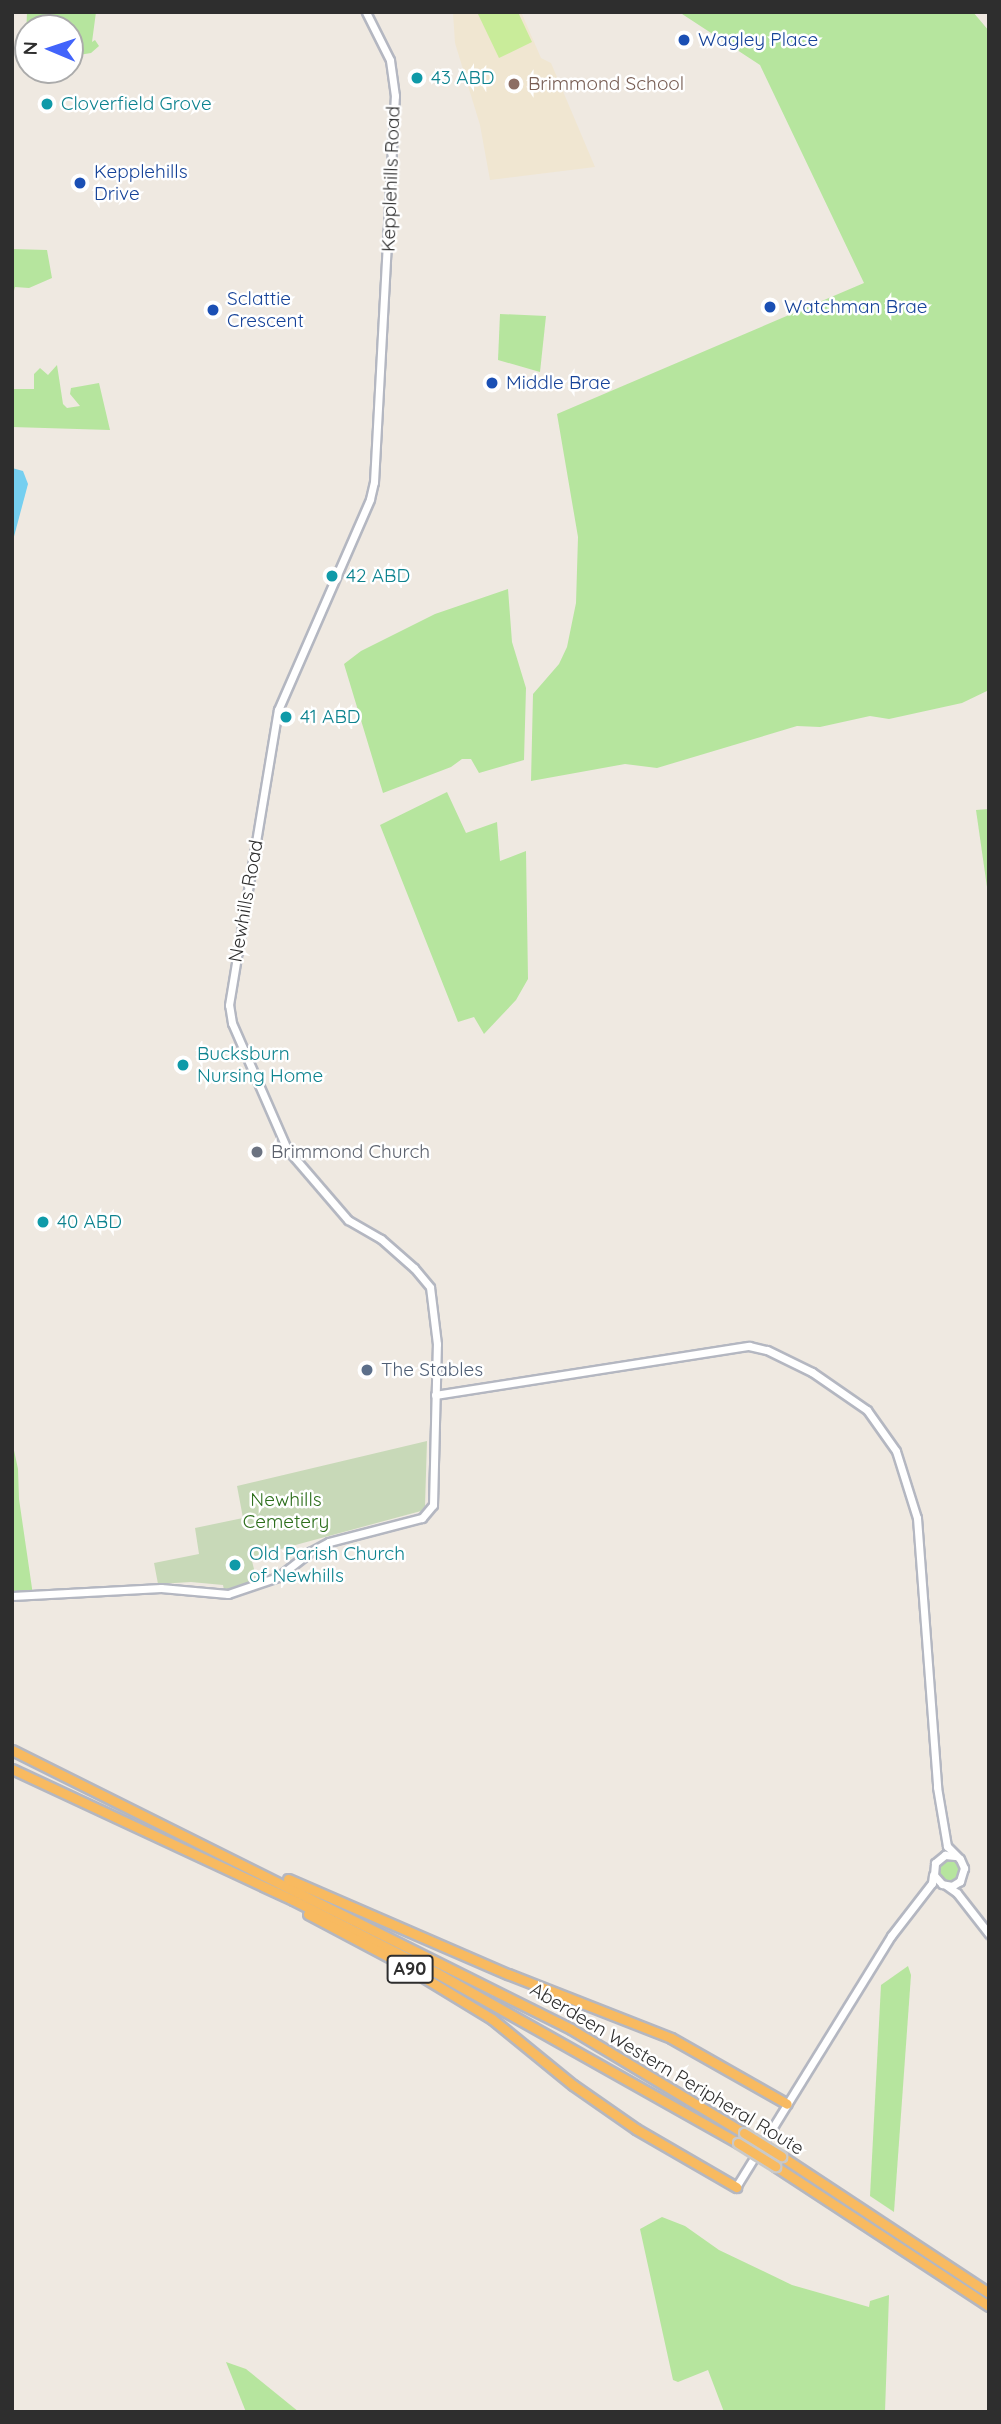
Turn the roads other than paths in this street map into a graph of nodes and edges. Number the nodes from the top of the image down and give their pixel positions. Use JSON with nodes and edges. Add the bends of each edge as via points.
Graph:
{"nodes":[{"id":1,"x":366,"y":12,"type":"edge"},
{"id":2,"x":382,"y":353,"type":"joint"},
{"id":3,"x":435,"y":1395,"type":"junction"},
{"id":4,"x":12,"y":1596,"type":"edge"},
{"id":5,"x":12,"y":1750,"type":"edge"},
{"id":6,"x":12,"y":1769,"type":"edge"},
{"id":7,"x":944,"y":1835,"type":"junction"},
{"id":8,"x":956,"y":1856,"type":"junction"},
{"id":9,"x":237,"y":1860,"type":"junction"},
{"id":10,"x":937,"y":1860,"type":"junction"},
{"id":11,"x":933,"y":1871,"type":"junction"},
{"id":12,"x":233,"y":1873,"type":"junction"},
{"id":13,"x":962,"y":1878,"type":"junction"},
{"id":14,"x":944,"y":1885,"type":"junction"},
{"id":15,"x":922,"y":1898,"type":"junction"},
{"id":16,"x":965,"y":1904,"type":"junction"},
{"id":17,"x":989,"y":1934,"type":"edge"},
{"id":18,"x":787,"y":2104,"type":"junction"},
{"id":19,"x":736,"y":2187,"type":"joint"},
{"id":20,"x":989,"y":2293,"type":"edge"},
{"id":21,"x":989,"y":2306,"type":"edge"}],
"edges":[{"from":1,"to":2,"type":"street","name":"Kepplehills Road","via":[[387,53],[394,79]]},
{"from":2,"to":3,"type":"street","name":"Newhills Road","via":[[374,482],[278,709],[229,1005],[232,1023],[287,1149],[348,1220],[381,1239],[430,1287],[437,1344]]},
{"from":3,"to":4,"type":"street","name":"Newhills Road","via":[[434,1496],[431,1511],[422,1518],[329,1542],[278,1577],[228,1594],[161,1588]]},
{"from":3,"to":7,"type":"street","via":[[740,1346],[757,1347],[789,1360],[862,1406],[897,1451],[915,1504]]},
{"from":5,"to":9,"type":"highway","name":"Aberdeen Western Peripheral Route","number":"A90"},
{"from":6,"to":12,"type":"highway","name":"Aberdeen Western Peripheral Route","number":"A90"},
{"from":7,"to":8,"type":"street"},
{"from":7,"to":10,"type":"street"},
{"from":8,"to":10,"type":"street"},
{"from":8,"to":13,"type":"street","via":[[964,1868]]},
{"from":9,"to":18,"type":"highway","number":"A90","via":[[671,2038]]},
{"from":9,"to":20,"type":"highway","name":"Aberdeen Western Peripheral Route","number":"A90","bridge":true,"via":[[571,2029],[781,2155]]},
{"from":10,"to":11,"type":"street"},
{"from":11,"to":14,"type":"street"},
{"from":11,"to":15,"type":"street","via":[[932,1883]]},
{"from":12,"to":19,"type":"highway","number":"A90","via":[[400,1963],[492,2019],[636,2129]]},
{"from":12,"to":21,"type":"highway","name":"Aberdeen Western Peripheral Route","number":"A90","bridge":true,"via":[[435,1972],[738,2143]]},
{"from":13,"to":14,"type":"street"},
{"from":13,"to":16,"type":"street"},
{"from":14,"to":15,"type":"street"},
{"from":14,"to":16,"type":"street"},
{"from":15,"to":18,"type":"street","via":[[891,1936]]},
{"from":16,"to":17,"type":"street"},
{"from":18,"to":19,"type":"street"}]}
